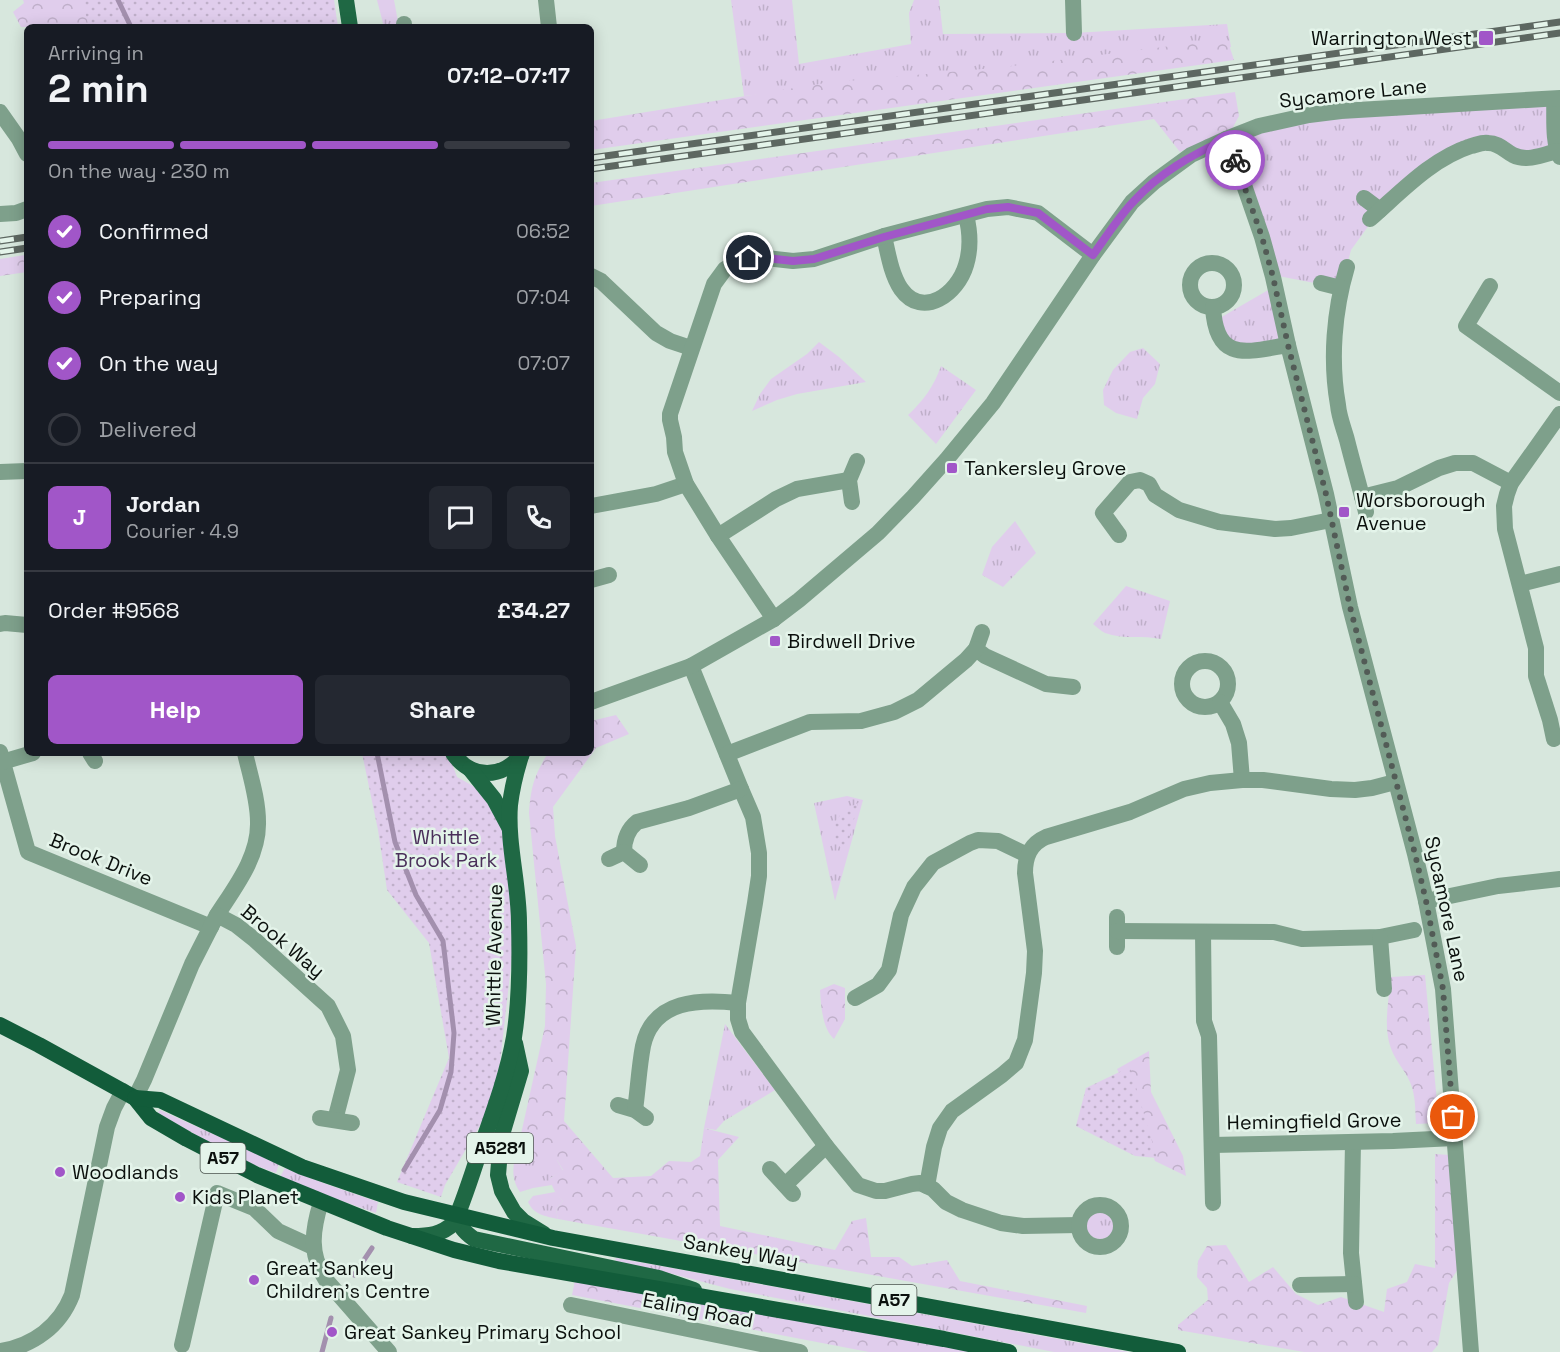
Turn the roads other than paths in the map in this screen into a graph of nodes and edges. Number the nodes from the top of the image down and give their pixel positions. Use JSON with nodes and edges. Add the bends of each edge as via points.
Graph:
{"nodes":[{"id":1,"x":346,"y":0,"type":"edge"},
{"id":2,"x":546,"y":0,"type":"edge"},
{"id":3,"x":1073,"y":0,"type":"edge"},
{"id":4,"x":350,"y":24,"type":"edge"},
{"id":5,"x":549,"y":24,"type":"edge"},
{"id":6,"x":1074,"y":33,"type":"dead end"},
{"id":7,"x":1557,"y":99,"type":"edge"},
{"id":8,"x":0,"y":112,"type":"edge"},
{"id":9,"x":1226,"y":139,"type":"junction"},
{"id":10,"x":24,"y":148,"type":"edge"},
{"id":11,"x":1559,"y":154,"type":"edge"},
{"id":12,"x":1364,"y":198,"type":"dead end"},
{"id":13,"x":24,"y":210,"type":"edge"},
{"id":14,"x":0,"y":214,"type":"edge"},
{"id":15,"x":966,"y":215,"type":"junction"},
{"id":16,"x":884,"y":237,"type":"junction"},
{"id":17,"x":1093,"y":255,"type":"junction"},
{"id":18,"x":1347,"y":267,"type":"dead end"},
{"id":19,"x":594,"y":277,"type":"edge"},
{"id":20,"x":1321,"y":283,"type":"dead end"},
{"id":21,"x":1490,"y":286,"type":"dead end"},
{"id":22,"x":1341,"y":288,"type":"junction"},
{"id":23,"x":1213,"y":307,"type":"dead end"},
{"id":24,"x":1288,"y":345,"type":"junction"},
{"id":25,"x":691,"y":348,"type":"junction"},
{"id":26,"x":1560,"y":393,"type":"edge"},
{"id":27,"x":1560,"y":414,"type":"edge"},
{"id":28,"x":857,"y":461,"type":"dead end"},
{"id":29,"x":24,"y":471,"type":"edge"},
{"id":30,"x":0,"y":472,"type":"edge"},
{"id":31,"x":849,"y":480,"type":"junction"},
{"id":32,"x":1511,"y":483,"type":"junction"},
{"id":33,"x":686,"y":484,"type":"junction"},
{"id":34,"x":852,"y":502,"type":"dead end"},
{"id":35,"x":594,"y":505,"type":"edge"},
{"id":36,"x":1331,"y":520,"type":"junction"},
{"id":37,"x":1119,"y":535,"type":"dead end"},
{"id":38,"x":718,"y":536,"type":"junction"},
{"id":39,"x":1560,"y":574,"type":"edge"},
{"id":40,"x":609,"y":575,"type":"dead end"},
{"id":41,"x":594,"y":579,"type":"edge"},
{"id":42,"x":1520,"y":584,"type":"junction"},
{"id":43,"x":774,"y":620,"type":"junction"},
{"id":44,"x":0,"y":624,"type":"edge"},
{"id":45,"x":24,"y":625,"type":"edge"},
{"id":46,"x":982,"y":632,"type":"dead end"},
{"id":47,"x":976,"y":649,"type":"junction"},
{"id":48,"x":691,"y":666,"type":"junction"},
{"id":49,"x":1073,"y":687,"type":"dead end"},
{"id":50,"x":594,"y":701,"type":"edge"},
{"id":51,"x":1220,"y":702,"type":"dead end"},
{"id":52,"x":1555,"y":719,"type":"edge"},
{"id":53,"x":1554,"y":739,"type":"dead end"},
{"id":54,"x":24,"y":754,"type":"edge"},
{"id":55,"x":727,"y":754,"type":"junction"},
{"id":56,"x":246,"y":756,"type":"edge"},
{"id":57,"x":455,"y":756,"type":"edge"},
{"id":58,"x":521,"y":756,"type":"edge"},
{"id":59,"x":522,"y":756,"type":"edge"},
{"id":60,"x":1,"y":757,"type":"edge"},
{"id":61,"x":470,"y":769,"type":"junction"},
{"id":62,"x":1242,"y":780,"type":"junction"},
{"id":63,"x":1395,"y":782,"type":"junction"},
{"id":64,"x":741,"y":789,"type":"junction"},
{"id":65,"x":510,"y":830,"type":"junction"},
{"id":66,"x":1028,"y":855,"type":"junction"},
{"id":67,"x":640,"y":865,"type":"dead end"},
{"id":68,"x":1560,"y":879,"type":"edge"},
{"id":69,"x":1426,"y":901,"type":"junction"},
{"id":70,"x":214,"y":921,"type":"junction"},
{"id":71,"x":1414,"y":930,"type":"dead end"},
{"id":72,"x":1117,"y":932,"type":"dead end"},
{"id":73,"x":1203,"y":932,"type":"junction"},
{"id":74,"x":1380,"y":937,"type":"junction"},
{"id":75,"x":1384,"y":989,"type":"dead end"},
{"id":76,"x":855,"y":998,"type":"dead end"},
{"id":77,"x":738,"y":1003,"type":"junction"},
{"id":78,"x":0,"y":1025,"type":"edge"},
{"id":79,"x":514,"y":1036,"type":"junction"},
{"id":80,"x":129,"y":1094,"type":"junction"},
{"id":81,"x":618,"y":1105,"type":"dead end"},
{"id":82,"x":352,"y":1123,"type":"dead end"},
{"id":83,"x":1454,"y":1138,"type":"junction"},
{"id":84,"x":1353,"y":1142,"type":"junction"},
{"id":85,"x":1212,"y":1145,"type":"junction"},
{"id":86,"x":826,"y":1146,"type":"junction"},
{"id":87,"x":770,"y":1169,"type":"dead end"},
{"id":88,"x":927,"y":1186,"type":"junction"},
{"id":89,"x":321,"y":1202,"type":"junction"},
{"id":90,"x":1213,"y":1203,"type":"dead end"},
{"id":91,"x":458,"y":1215,"type":"junction"},
{"id":92,"x":1079,"y":1225,"type":"dead end"},
{"id":93,"x":412,"y":1236,"type":"junction"},
{"id":94,"x":553,"y":1238,"type":"junction"},
{"id":95,"x":313,"y":1246,"type":"junction"},
{"id":96,"x":1354,"y":1284,"type":"junction"},
{"id":97,"x":1300,"y":1285,"type":"dead end"},
{"id":98,"x":724,"y":1300,"type":"junction"},
{"id":99,"x":1356,"y":1302,"type":"dead end"},
{"id":100,"x":571,"y":1305,"type":"dead end"},
{"id":101,"x":182,"y":1345,"type":"dead end"},
{"id":102,"x":0,"y":1351,"type":"edge"},
{"id":103,"x":390,"y":1352,"type":"edge"},
{"id":104,"x":797,"y":1352,"type":"edge"},
{"id":105,"x":1009,"y":1352,"type":"edge"},
{"id":106,"x":1178,"y":1352,"type":"edge"},
{"id":107,"x":1468,"y":1352,"type":"edge"}],
"edges":[{"from":1,"to":4,"type":"main road"},
{"from":2,"to":5,"type":"street"},
{"from":3,"to":6,"type":"street"},
{"from":7,"to":9,"type":"street","name":"Sycamore Lane","via":[[1320,114],[1273,122]]},
{"from":7,"to":11,"type":"street"},
{"from":8,"to":10,"type":"street"},
{"from":9,"to":17,"type":"street","via":[[1191,155],[1154,182],[1132,202]]},
{"from":9,"to":24,"type":"street","name":"Sycamore Lane","via":[[1262,237]]},
{"from":11,"to":12,"type":"street","via":[[1518,157],[1503,147],[1484,142],[1460,150],[1423,173],[1375,215]]},
{"from":13,"to":14,"type":"street"},
{"from":15,"to":16,"type":"street"},
{"from":15,"to":16,"type":"street","via":[[970,242],[966,267],[953,289],[935,301],[916,301],[901,289]]},
{"from":15,"to":17,"type":"street","via":[[1008,207],[1038,213]]},
{"from":16,"to":25,"type":"street","via":[[814,259],[749,258],[733,264],[714,284]]},
{"from":17,"to":43,"type":"street","via":[[993,403],[913,497],[846,562]]},
{"from":18,"to":22,"type":"street"},
{"from":19,"to":25,"type":"street","via":[[656,333]]},
{"from":20,"to":22,"type":"street"},
{"from":21,"to":26,"type":"street","via":[[1459,321]]},
{"from":22,"to":32,"type":"street","via":[[1335,382],[1364,505],[1455,463],[1473,463]]},
{"from":23,"to":24,"type":"street","via":[[1214,322],[1224,345],[1249,351]]},
{"from":24,"to":36,"type":"street","name":"Sycamore Lane"},
{"from":25,"to":33,"type":"street","via":[[670,420]]},
{"from":27,"to":32,"type":"street"},
{"from":28,"to":31,"type":"street"},
{"from":29,"to":30,"type":"street"},
{"from":31,"to":34,"type":"street"},
{"from":31,"to":38,"type":"street","via":[[797,489],[776,498]]},
{"from":32,"to":42,"type":"street","via":[[1504,506],[1505,529]]},
{"from":33,"to":35,"type":"street"},
{"from":33,"to":38,"type":"street"},
{"from":36,"to":37,"type":"street","via":[[1275,530],[1219,522],[1179,510],[1140,480],[1130,482],[1103,513]]},
{"from":36,"to":63,"type":"street","name":"Sycamore Lane"},
{"from":38,"to":43,"type":"street"},
{"from":39,"to":42,"type":"street"},
{"from":40,"to":41,"type":"street"},
{"from":42,"to":52,"type":"street","via":[[1536,648],[1536,676]]},
{"from":43,"to":48,"type":"street"},
{"from":44,"to":45,"type":"street"},
{"from":46,"to":47,"type":"street"},
{"from":47,"to":49,"type":"street","via":[[1046,684]]},
{"from":47,"to":55,"type":"street","via":[[918,700],[894,712],[861,721],[810,722]]},
{"from":48,"to":50,"type":"street"},
{"from":48,"to":55,"type":"street"},
{"from":51,"to":62,"type":"street","via":[[1239,743]]},
{"from":52,"to":53,"type":"street"},
{"from":54,"to":60,"type":"street","name":"Brook Drive"},
{"from":55,"to":64,"type":"street"},
{"from":56,"to":70,"type":"street","via":[[258,822],[257,837],[248,865]]},
{"from":57,"to":61,"type":"main road","number":"A5281"},
{"from":58,"to":61,"type":"main road","number":"A5281","via":[[513,765],[492,773]]},
{"from":59,"to":65,"type":"main road","name":"Whittle Avenue","number":"A5281","via":[[512,792]]},
{"from":60,"to":70,"type":"street","name":"Brook Drive","via":[[28,852]]},
{"from":61,"to":65,"type":"main road","name":"Whittle Avenue","number":"A5281","via":[[494,799]]},
{"from":62,"to":63,"type":"street","via":[[1355,790]]},
{"from":62,"to":66,"type":"street","via":[[1184,789],[1130,812],[1046,837]]},
{"from":63,"to":69,"type":"street","name":"Sycamore Lane"},
{"from":64,"to":67,"type":"street","via":[[637,822],[616,856]]},
{"from":64,"to":77,"type":"street","via":[[753,816],[759,876]]},
{"from":65,"to":79,"type":"main road","name":"Whittle Avenue","number":"A5281","via":[[519,921]]},
{"from":66,"to":76,"type":"street","via":[[998,841],[978,840],[933,863],[914,887],[901,915],[889,970],[878,985]]},
{"from":66,"to":88,"type":"street","via":[[1025,873],[1035,951],[1026,1040],[1016,1063],[952,1111],[940,1128]]},
{"from":68,"to":69,"type":"street","via":[[1498,886]]},
{"from":69,"to":83,"type":"street","name":"Sycamore Lane","via":[[1443,989]]},
{"from":70,"to":80,"type":"street","name":"Brook Way","via":[[144,1080]]},
{"from":70,"to":82,"type":"street","name":"Brook Way","via":[[236,925],[328,1006],[343,1036],[348,1070],[327,1119]]},
{"from":71,"to":74,"type":"street"},
{"from":72,"to":73,"type":"street"},
{"from":73,"to":74,"type":"street","via":[[1274,932],[1302,939]]},
{"from":73,"to":85,"type":"street","name":"Hemingfield Grove"},
{"from":74,"to":75,"type":"street"},
{"from":77,"to":81,"type":"street","via":[[691,1002],[660,1017],[644,1044],[641,1114]]},
{"from":77,"to":86,"type":"street","via":[[742,1032]]},
{"from":78,"to":80,"type":"highway","number":"A57"},
{"from":79,"to":91,"type":"main road","name":"Whittle Avenue","number":"A5281"},
{"from":79,"to":94,"type":"main road","number":"A5281","via":[[521,1071],[501,1138],[500,1182],[514,1212]]},
{"from":80,"to":89,"type":"highway","number":"A57","via":[[151,1118],[187,1139]]},
{"from":80,"to":91,"type":"highway","name":"Sankey Way","number":"A57","via":[[160,1100],[302,1167],[404,1202]]},
{"from":80,"to":102,"type":"street","name":"Brook Way","via":[[110,1116],[67,1307],[40,1336]]},
{"from":83,"to":84,"type":"street","name":"Hemingfield Grove"},
{"from":83,"to":107,"type":"street","name":"Sycamore Lane"},
{"from":84,"to":85,"type":"street","name":"Hemingfield Grove"},
{"from":84,"to":96,"type":"street"},
{"from":85,"to":90,"type":"street","name":"Hemingfield Grove"},
{"from":86,"to":87,"type":"street","via":[[789,1189]]},
{"from":86,"to":88,"type":"street","via":[[858,1185],[868,1189]]},
{"from":88,"to":92,"type":"street","via":[[946,1202],[1001,1223]]},
{"from":89,"to":93,"type":"highway","number":"A57"},
{"from":89,"to":95,"type":"street"},
{"from":91,"to":93,"type":"main road","via":[[439,1234]]},
{"from":91,"to":94,"type":"highway","name":"Sankey Way","number":"A57"},
{"from":91,"to":98,"type":"main road","via":[[460,1226],[474,1239],[659,1278]]},
{"from":93,"to":98,"type":"highway","number":"A57","via":[[499,1261]]},
{"from":94,"to":106,"type":"highway","name":"Sankey Way","number":"A57"},
{"from":95,"to":101,"type":"street","via":[[278,1231],[254,1208],[217,1193]]},
{"from":95,"to":103,"type":"street","via":[[326,1280]]},
{"from":96,"to":97,"type":"street"},
{"from":96,"to":99,"type":"street"},
{"from":98,"to":105,"type":"highway","number":"A57"},
{"from":100,"to":104,"type":"street","name":"Ealing Road","via":[[586,1316]]}]}
